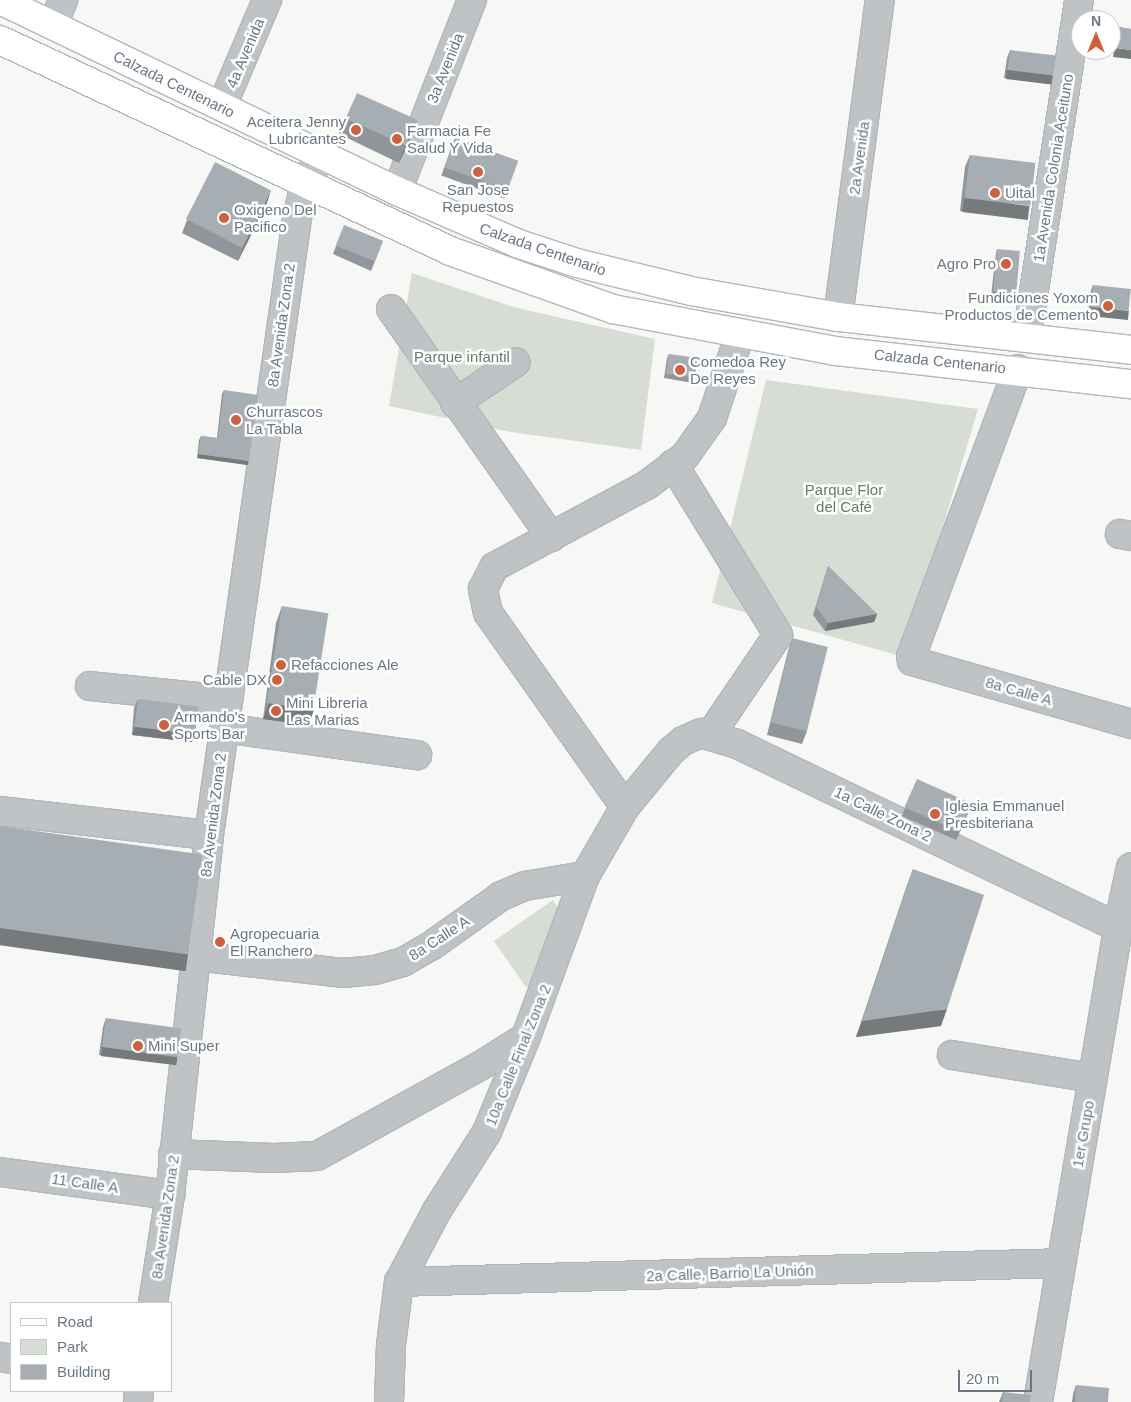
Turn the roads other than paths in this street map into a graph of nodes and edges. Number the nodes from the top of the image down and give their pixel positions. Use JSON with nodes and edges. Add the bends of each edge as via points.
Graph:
{"nodes":[{"id":1,"x":0,"y":0,"type":"edge"},
{"id":2,"x":63,"y":0,"type":"edge"},
{"id":3,"x":267,"y":0,"type":"edge"},
{"id":4,"x":472,"y":0,"type":"edge"},
{"id":5,"x":880,"y":0,"type":"edge"},
{"id":6,"x":1078,"y":0,"type":"edge"},
{"id":7,"x":53,"y":25,"type":"junction"},
{"id":8,"x":0,"y":40,"type":"edge"},
{"id":9,"x":222,"y":106,"type":"junction"},
{"id":10,"x":320,"y":154,"type":"junction"},
{"id":11,"x":305,"y":184,"type":"junction"},
{"id":12,"x":396,"y":191,"type":"junction"},
{"id":13,"x":390,"y":309,"type":"dead end"},
{"id":14,"x":838,"y":317,"type":"junction"},
{"id":15,"x":740,"y":334,"type":"junction"},
{"id":16,"x":1027,"y":336,"type":"junction"},
{"id":17,"x":1131,"y":350,"type":"edge"},
{"id":18,"x":516,"y":362,"type":"dead end"},
{"id":19,"x":1018,"y":369,"type":"junction"},
{"id":20,"x":1131,"y":384,"type":"edge"},
{"id":21,"x":455,"y":403,"type":"junction"},
{"id":22,"x":674,"y":464,"type":"junction"},
{"id":23,"x":551,"y":537,"type":"junction"},
{"id":24,"x":90,"y":686,"type":"dead end"},
{"id":25,"x":228,"y":700,"type":"junction"},
{"id":26,"x":1131,"y":724,"type":"edge"},
{"id":27,"x":224,"y":728,"type":"junction"},
{"id":28,"x":706,"y":734,"type":"junction"},
{"id":29,"x":416,"y":755,"type":"dead end"},
{"id":30,"x":625,"y":807,"type":"junction"},
{"id":31,"x":0,"y":811,"type":"edge"},
{"id":32,"x":209,"y":835,"type":"junction"},
{"id":33,"x":1131,"y":867,"type":"edge"},
{"id":34,"x":585,"y":876,"type":"junction"},
{"id":35,"x":1118,"y":927,"type":"junction"},
{"id":36,"x":196,"y":956,"type":"junction"},
{"id":37,"x":526,"y":1037,"type":"junction"},
{"id":38,"x":952,"y":1055,"type":"dead end"},
{"id":39,"x":1092,"y":1078,"type":"junction"},
{"id":40,"x":173,"y":1154,"type":"junction"},
{"id":41,"x":0,"y":1172,"type":"edge"},
{"id":42,"x":170,"y":1195,"type":"junction"},
{"id":43,"x":1061,"y":1263,"type":"junction"},
{"id":44,"x":399,"y":1282,"type":"junction"},
{"id":45,"x":153,"y":1302,"type":"edge"},
{"id":46,"x":389,"y":1402,"type":"edge"},
{"id":47,"x":1038,"y":1402,"type":"edge"}],
"edges":[{"from":1,"to":7,"type":"main road","name":"Calzada Centenario"},
{"from":2,"to":7,"type":"street"},
{"from":3,"to":9,"type":"street","name":"4a Avenida"},
{"from":4,"to":12,"type":"street","name":"3a Avenida"},
{"from":5,"to":14,"type":"street","name":"2a Avenida"},
{"from":6,"to":16,"type":"street","name":"1a Avenida Colonia Aceituno"},
{"from":7,"to":9,"type":"main road","name":"Calzada Centenario"},
{"from":8,"to":11,"type":"main road","name":"Calzada Centenario"},
{"from":9,"to":10,"type":"main road","name":"Calzada Centenario"},
{"from":10,"to":11,"type":"street","name":"8a Avenida Zona 2"},
{"from":10,"to":12,"type":"main road","name":"Calzada Centenario"},
{"from":11,"to":15,"type":"main road","name":"Calzada Centenario","via":[[450,252],[538,284],[613,309]]},
{"from":11,"to":25,"type":"street","name":"8a Avenida Zona 2","via":[[296,218]]},
{"from":12,"to":14,"type":"main road","name":"Calzada Centenario","via":[[519,244],[577,263],[691,290]]},
{"from":13,"to":21,"type":"street"},
{"from":14,"to":16,"type":"main road","name":"Calzada Centenario"},
{"from":15,"to":19,"type":"main road","name":"Calzada Centenario","via":[[835,351]]},
{"from":15,"to":22,"type":"street","via":[[712,418],[685,456]]},
{"from":16,"to":17,"type":"main road","name":"Calzada Centenario"},
{"from":18,"to":21,"type":"street"},
{"from":19,"to":20,"type":"main road","name":"Calzada Centenario"},
{"from":19,"to":26,"type":"street","name":"8a Calle A","via":[[911,656],[912,661]]},
{"from":21,"to":23,"type":"street"},
{"from":22,"to":23,"type":"street","via":[[647,485]]},
{"from":22,"to":28,"type":"street","via":[[778,635]]},
{"from":23,"to":30,"type":"street","via":[[494,567],[483,589],[488,613]]},
{"from":24,"to":25,"type":"street"},
{"from":25,"to":27,"type":"street","name":"8a Avenida Zona 2"},
{"from":27,"to":29,"type":"street"},
{"from":27,"to":32,"type":"street","name":"8a Avenida Zona 2"},
{"from":28,"to":30,"type":"street","name":"10a Calle Final Zona 2","via":[[671,751]]},
{"from":28,"to":35,"type":"street","name":"1a Calle Zona 2","via":[[738,744]]},
{"from":30,"to":34,"type":"street","name":"10a Calle Final Zona 2"},
{"from":31,"to":32,"type":"street"},
{"from":32,"to":36,"type":"street","name":"8a Avenida Zona 2"},
{"from":33,"to":35,"type":"street","name":"1er Grupo"},
{"from":34,"to":36,"type":"street","name":"8a Calle A","via":[[525,886],[501,896],[431,946],[402,962],[375,970],[342,973]]},
{"from":34,"to":37,"type":"street","name":"10a Calle Final Zona 2"},
{"from":35,"to":39,"type":"street","name":"1er Grupo"},
{"from":36,"to":40,"type":"street","name":"8a Avenida Zona 2"},
{"from":37,"to":40,"type":"street","via":[[480,1066],[316,1156],[274,1158]]},
{"from":37,"to":44,"type":"street","name":"10a Calle Final Zona 2","via":[[487,1132],[436,1212]]},
{"from":38,"to":39,"type":"street"},
{"from":39,"to":43,"type":"street","name":"1er Grupo"},
{"from":40,"to":42,"type":"street","name":"8a Avenida Zona 2"},
{"from":41,"to":42,"type":"street","name":"11 Calle A"},
{"from":42,"to":45,"type":"street","name":"8a Avenida Zona 2"},
{"from":43,"to":44,"type":"street","name":"2a Calle, Barrio La Unión"},
{"from":43,"to":47,"type":"street","name":"1er Grupo"},
{"from":44,"to":46,"type":"street","name":"10a Calle Final Zona 2","via":[[391,1344]]}]}
